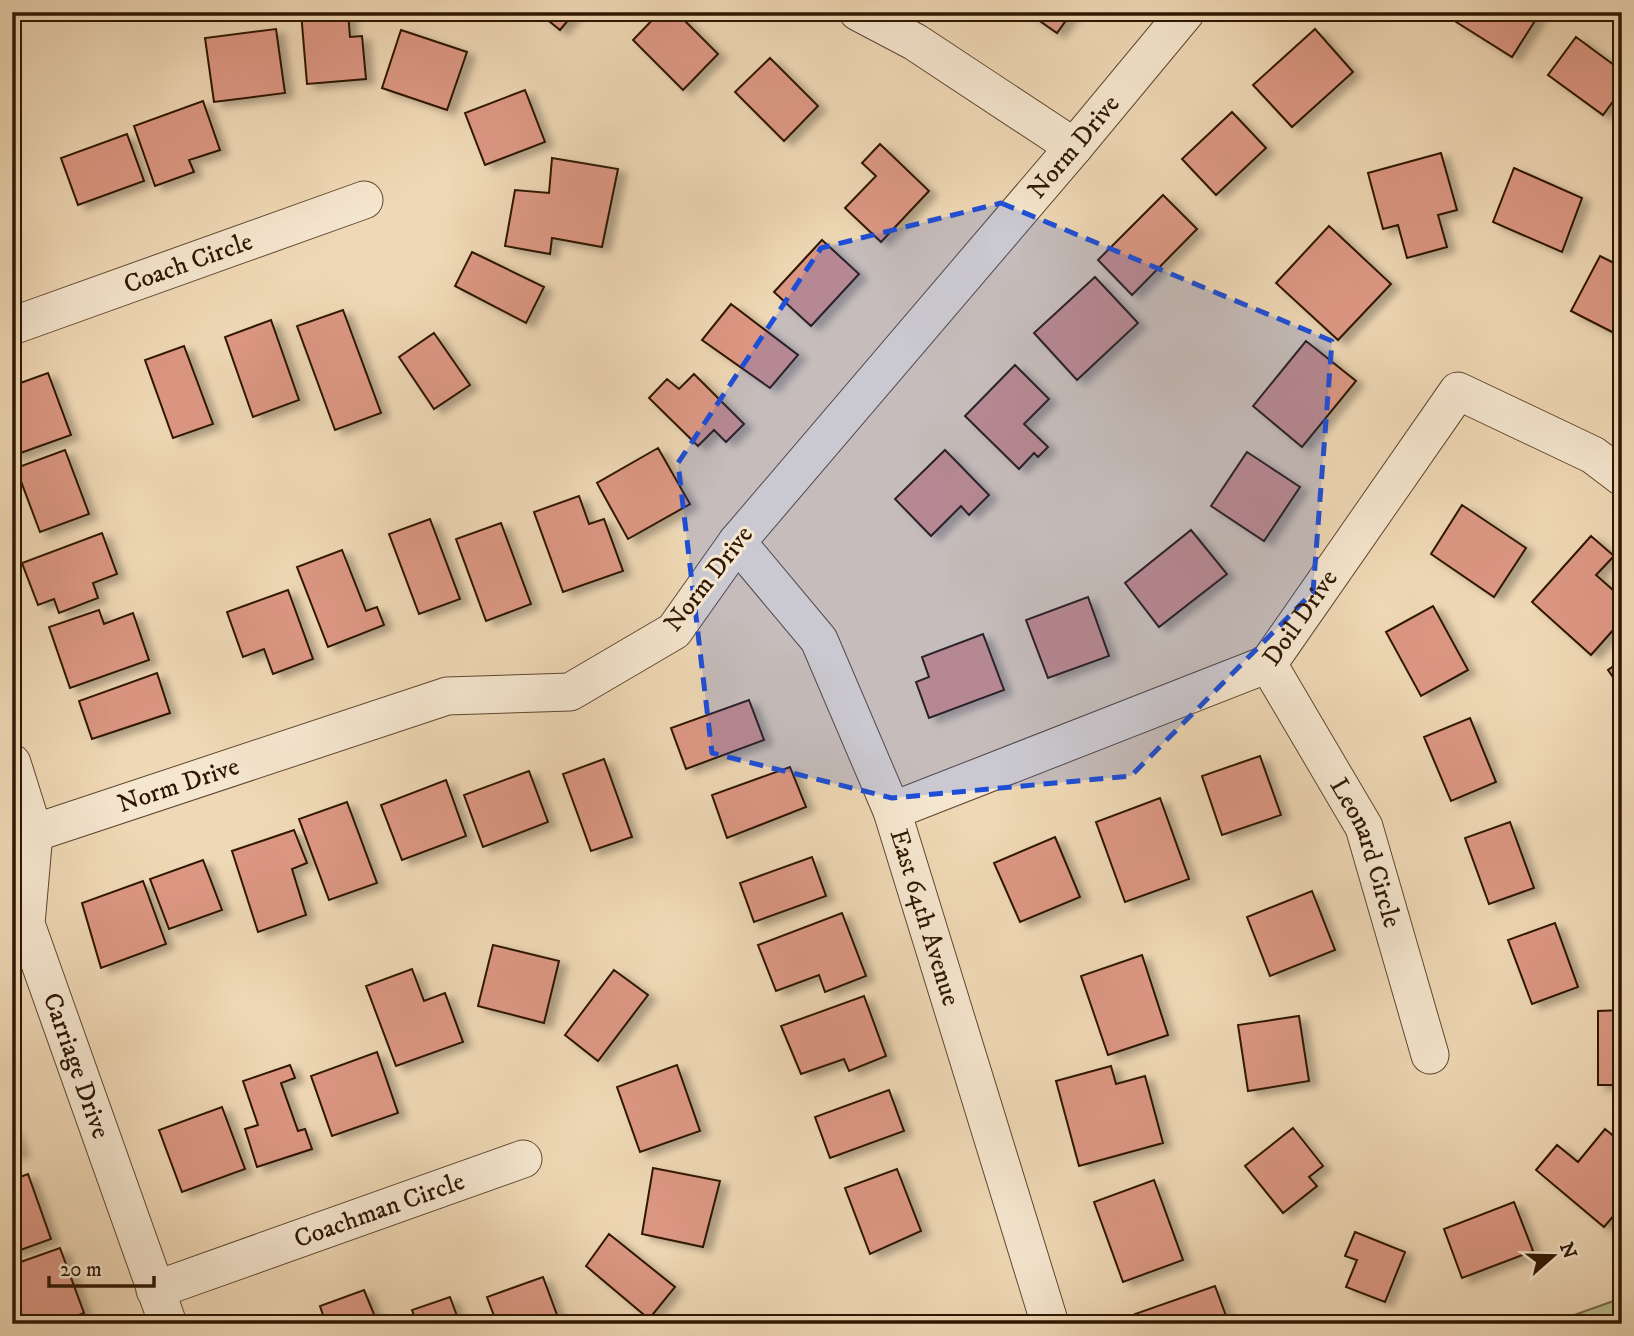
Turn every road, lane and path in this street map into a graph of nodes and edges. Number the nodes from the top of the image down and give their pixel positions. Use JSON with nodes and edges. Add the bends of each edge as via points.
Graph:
{"nodes":[{"id":1,"x":858,"y":12,"type":"edge"},
{"id":2,"x":1186,"y":12,"type":"edge"},
{"id":3,"x":1074,"y":147,"type":"junction"},
{"id":4,"x":364,"y":200,"type":"dead end"},
{"id":5,"x":12,"y":326,"type":"edge"},
{"id":6,"x":1622,"y":477,"type":"edge"},
{"id":7,"x":737,"y":542,"type":"junction"},
{"id":8,"x":1268,"y":664,"type":"junction"},
{"id":9,"x":12,"y":763,"type":"edge"},
{"id":10,"x":892,"y":811,"type":"junction"},
{"id":11,"x":34,"y":833,"type":"junction"},
{"id":12,"x":1430,"y":1055,"type":"dead end"},
{"id":13,"x":523,"y":1159,"type":"dead end"},
{"id":14,"x":155,"y":1290,"type":"junction"},
{"id":15,"x":168,"y":1324,"type":"edge"},
{"id":16,"x":1050,"y":1324,"type":"edge"}],
"edges":[{"from":1,"to":3,"type":"street","via":[[915,41]]},
{"from":2,"to":3,"type":"street","name":"Norm Drive"},
{"from":3,"to":7,"type":"street","name":"Norm Drive"},
{"from":4,"to":5,"type":"street","name":"Coach Circle"},
{"from":6,"to":8,"type":"street","name":"Doil Drive","via":[[1593,455],[1458,391]]},
{"from":7,"to":10,"type":"street","name":"East 64th Avenue","via":[[818,640]]},
{"from":7,"to":11,"type":"street","name":"Norm Drive","via":[[674,631],[570,692],[447,695]]},
{"from":8,"to":10,"type":"street","name":"Doil Drive"},
{"from":8,"to":12,"type":"street","name":"Leonard Circle","via":[[1364,828]]},
{"from":9,"to":11,"type":"street","name":"Carriage Drive"},
{"from":10,"to":16,"type":"street","name":"East 64th Avenue"},
{"from":11,"to":14,"type":"street","name":"Carriage Drive","via":[[26,924]]},
{"from":13,"to":14,"type":"street","name":"Coachman Circle"},
{"from":14,"to":15,"type":"street","name":"Carriage Drive"}]}
